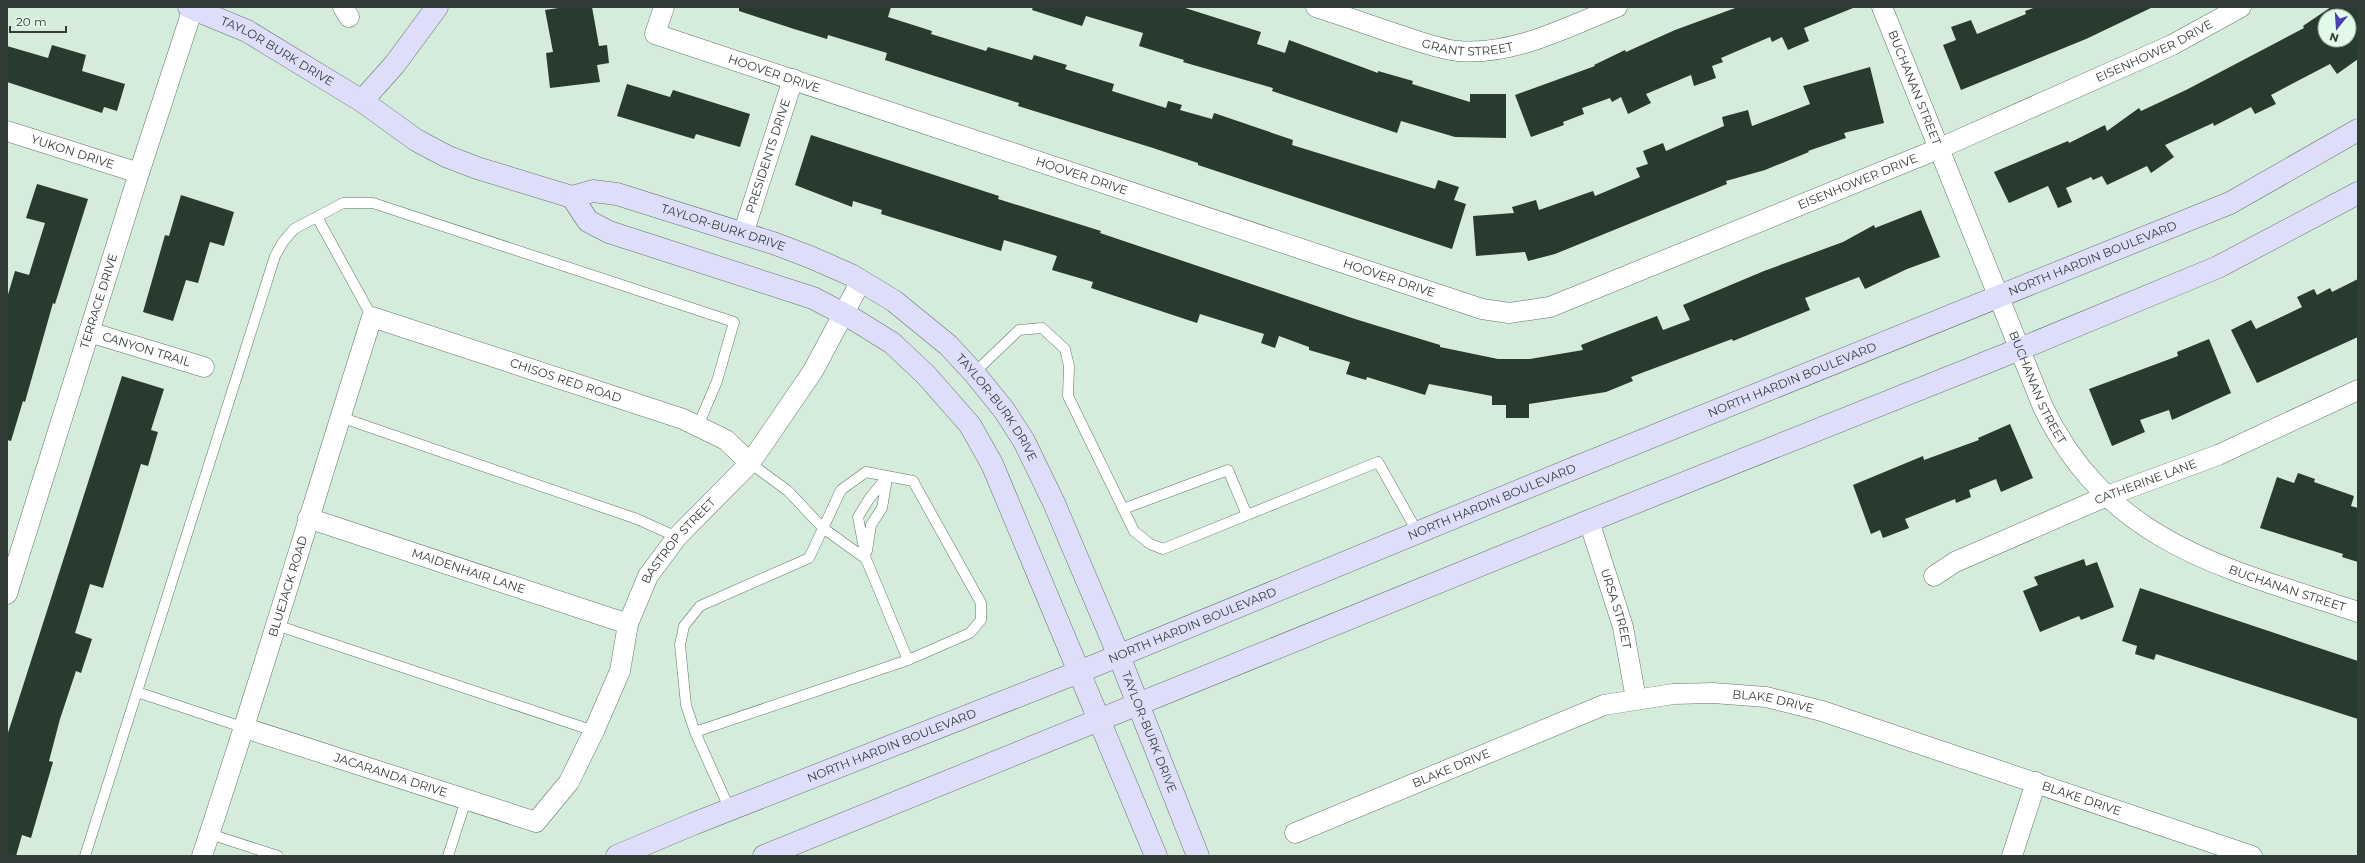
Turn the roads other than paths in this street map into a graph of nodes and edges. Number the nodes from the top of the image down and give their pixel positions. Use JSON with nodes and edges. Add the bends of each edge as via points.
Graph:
{"nodes":[{"id":1,"x":437,"y":7,"type":"edge"},
{"id":2,"x":664,"y":7,"type":"edge"},
{"id":3,"x":1316,"y":7,"type":"edge"},
{"id":4,"x":1617,"y":7,"type":"edge"},
{"id":5,"x":1882,"y":7,"type":"edge"},
{"id":6,"x":2241,"y":7,"type":"edge"},
{"id":7,"x":191,"y":8,"type":"edge"},
{"id":8,"x":793,"y":79,"type":"junction"},
{"id":9,"x":362,"y":101,"type":"junction"},
{"id":10,"x":2358,"y":130,"type":"edge"},
{"id":11,"x":7,"y":131,"type":"edge"},
{"id":12,"x":1938,"y":149,"type":"junction"},
{"id":13,"x":139,"y":173,"type":"junction"},
{"id":14,"x":2358,"y":193,"type":"edge"},
{"id":15,"x":572,"y":197,"type":"junction"},
{"id":16,"x":317,"y":217,"type":"junction"},
{"id":17,"x":743,"y":234,"type":"junction"},
{"id":18,"x":861,"y":281,"type":"junction"},
{"id":19,"x":1999,"y":298,"type":"junction"},
{"id":20,"x":1509,"y":313,"type":"joint"},
{"id":21,"x":844,"y":314,"type":"junction"},
{"id":22,"x":372,"y":316,"type":"junction"},
{"id":23,"x":89,"y":332,"type":"junction"},
{"id":24,"x":2020,"y":350,"type":"junction"},
{"id":25,"x":204,"y":367,"type":"dead end"},
{"id":26,"x":974,"y":373,"type":"junction"},
{"id":27,"x":2358,"y":390,"type":"edge"},
{"id":28,"x":340,"y":417,"type":"junction"},
{"id":29,"x":698,"y":426,"type":"junction"},
{"id":30,"x":750,"y":463,"type":"junction"},
{"id":31,"x":887,"y":477,"type":"junction"},
{"id":32,"x":2107,"y":496,"type":"junction"},
{"id":33,"x":1123,"y":509,"type":"junction"},
{"id":34,"x":1247,"y":515,"type":"junction"},
{"id":35,"x":308,"y":518,"type":"junction"},
{"id":36,"x":1589,"y":521,"type":"junction"},
{"id":37,"x":823,"y":528,"type":"junction"},
{"id":38,"x":1418,"y":532,"type":"junction"},
{"id":39,"x":677,"y":537,"type":"junction"},
{"id":40,"x":866,"y":559,"type":"junction"},
{"id":41,"x":1934,"y":576,"type":"dead end"},
{"id":42,"x":7,"y":594,"type":"edge"},
{"id":43,"x":2358,"y":612,"type":"edge"},
{"id":44,"x":628,"y":624,"type":"junction"},
{"id":45,"x":276,"y":625,"type":"junction"},
{"id":46,"x":1119,"y":656,"type":"junction"},
{"id":47,"x":908,"y":660,"type":"junction"},
{"id":48,"x":1080,"y":672,"type":"junction"},
{"id":49,"x":137,"y":692,"type":"junction"},
{"id":50,"x":1636,"y":699,"type":"junction"},
{"id":51,"x":1137,"y":704,"type":"junction"},
{"id":52,"x":1100,"y":720,"type":"junction"},
{"id":53,"x":245,"y":728,"type":"junction"},
{"id":54,"x":594,"y":731,"type":"junction"},
{"id":55,"x":695,"y":732,"type":"junction"},
{"id":56,"x":2036,"y":782,"type":"junction"},
{"id":57,"x":466,"y":800,"type":"junction"},
{"id":58,"x":730,"y":810,"type":"junction"},
{"id":59,"x":536,"y":822,"type":"joint"},
{"id":60,"x":1295,"y":833,"type":"dead end"},
{"id":61,"x":210,"y":834,"type":"junction"},
{"id":62,"x":85,"y":856,"type":"edge"},
{"id":63,"x":202,"y":856,"type":"edge"},
{"id":64,"x":278,"y":856,"type":"edge"},
{"id":65,"x":448,"y":856,"type":"edge"},
{"id":66,"x":617,"y":856,"type":"edge"},
{"id":67,"x":764,"y":856,"type":"edge"},
{"id":68,"x":1156,"y":856,"type":"edge"},
{"id":69,"x":1198,"y":856,"type":"edge"},
{"id":70,"x":2012,"y":856,"type":"edge"},
{"id":71,"x":2252,"y":856,"type":"edge"}],
"edges":[{"from":1,"to":9,"type":"main road","via":[[395,64]]},
{"from":2,"to":8,"type":"street","name":"HOOVER DRIVE","via":[[655,34]]},
{"from":3,"to":4,"type":"street","name":"GRANT STREET","via":[[1430,45],[1458,51],[1504,48],[1533,40]]},
{"from":5,"to":12,"type":"street","name":"BUCHANAN STREET"},
{"from":6,"to":12,"type":"street","name":"EISENHOWER DRIVE","via":[[2172,45]]},
{"from":7,"to":9,"type":"main road","name":"TAYLOR BURK DRIVE","via":[[246,31]]},
{"from":7,"to":13,"type":"street","name":"TERRACE DRIVE"},
{"from":8,"to":17,"type":"street","name":"PRESIDENTS DRIVE"},
{"from":8,"to":20,"type":"street","name":"HOOVER DRIVE","via":[[1482,309]]},
{"from":9,"to":15,"type":"main road","via":[[416,140],[446,156]]},
{"from":10,"to":19,"type":"main road","name":"NORTH HARDIN BOULEVARD","via":[[2230,203]]},
{"from":11,"to":13,"type":"street","name":"YUKON DRIVE"},
{"from":12,"to":19,"type":"street","name":"BUCHANAN STREET"},
{"from":12,"to":20,"type":"street","name":"EISENHOWER DRIVE","via":[[1550,307]]},
{"from":13,"to":23,"type":"street","name":"TERRACE DRIVE"},
{"from":14,"to":24,"type":"main road","via":[[2218,267]]},
{"from":15,"to":17,"type":"main road","name":"TAYLOR-BURK DRIVE","via":[[593,192],[617,194]]},
{"from":15,"to":21,"type":"main road","via":[[588,221],[610,232],[813,298]]},
{"from":16,"to":22,"type":"lane"},
{"from":16,"to":29,"type":"lane","via":[[343,204],[373,203],[734,322],[717,381]]},
{"from":16,"to":49,"type":"lane","via":[[294,229],[275,256]]},
{"from":17,"to":18,"type":"main road","name":"TAYLOR-BURK DRIVE","via":[[810,257]]},
{"from":18,"to":21,"type":"street","name":"BASTROP STREET"},
{"from":18,"to":26,"type":"main road","name":"TAYLOR-BURK DRIVE","via":[[894,301],[948,345]]},
{"from":19,"to":24,"type":"street","name":"BUCHANAN STREET"},
{"from":19,"to":38,"type":"main road","name":"NORTH HARDIN BOULEVARD"},
{"from":21,"to":30,"type":"street","name":"BASTROP STREET","via":[[813,371]]},
{"from":21,"to":48,"type":"main road","via":[[892,342],[926,374],[970,424],[992,464]]},
{"from":22,"to":28,"type":"street","name":"BLUEJACK ROAD"},
{"from":22,"to":29,"type":"street","name":"CHISOS RED ROAD"},
{"from":23,"to":25,"type":"street","name":"CANYON TRAIL"},
{"from":23,"to":42,"type":"street","name":"TERRACE DRIVE"},
{"from":24,"to":32,"type":"street","name":"BUCHANAN STREET","via":[[2051,423],[2074,458]]},
{"from":24,"to":36,"type":"main road"},
{"from":26,"to":33,"type":"lane","via":[[1019,330],[1042,328],[1065,350],[1069,366],[1068,396]]},
{"from":26,"to":46,"type":"main road","name":"TAYLOR-BURK DRIVE","via":[[1004,410],[1024,442],[1054,503]]},
{"from":27,"to":32,"type":"street","name":"CATHERINE LANE","via":[[2218,455]]},
{"from":28,"to":35,"type":"street","name":"BLUEJACK ROAD"},
{"from":28,"to":39,"type":"lane","via":[[637,519]]},
{"from":29,"to":30,"type":"street","name":"CHISOS RED ROAD","via":[[726,440]]},
{"from":30,"to":37,"type":"lane","via":[[788,491]]},
{"from":30,"to":39,"type":"street","name":"BASTROP STREET"},
{"from":31,"to":37,"type":"lane","via":[[866,472],[841,490]]},
{"from":31,"to":40,"type":"lane","via":[[882,508],[871,525]]},
{"from":31,"to":40,"type":"lane","via":[[858,517]]},
{"from":31,"to":47,"type":"lane","via":[[913,481],[981,603],[981,620],[970,633]]},
{"from":32,"to":41,"type":"street","name":"CATHERINE LANE","via":[[1955,562]]},
{"from":32,"to":43,"type":"street","name":"BUCHANAN STREET","via":[[2142,525],[2201,559]]},
{"from":33,"to":34,"type":"lane","via":[[1134,531],[1150,544],[1163,549]]},
{"from":33,"to":34,"type":"lane","via":[[1228,470]]},
{"from":34,"to":38,"type":"lane","via":[[1378,462]]},
{"from":35,"to":44,"type":"street","name":"MAIDENHAIR LANE"},
{"from":35,"to":45,"type":"street","name":"BLUEJACK ROAD"},
{"from":36,"to":50,"type":"street","name":"URSA STREET","via":[[1623,627]]},
{"from":36,"to":51,"type":"main road"},
{"from":37,"to":40,"type":"lane"},
{"from":37,"to":55,"type":"lane","via":[[809,558],[700,606],[684,626],[680,645],[685,698]]},
{"from":38,"to":46,"type":"main road","name":"NORTH HARDIN BOULEVARD"},
{"from":39,"to":44,"type":"street","name":"BASTROP STREET","via":[[648,576]]},
{"from":40,"to":47,"type":"lane"},
{"from":44,"to":54,"type":"street","name":"BASTROP STREET","via":[[620,671]]},
{"from":45,"to":53,"type":"street","name":"BLUEJACK ROAD"},
{"from":45,"to":54,"type":"lane"},
{"from":46,"to":48,"type":"main road","name":"NORTH HARDIN BOULEVARD"},
{"from":46,"to":51,"type":"main road","name":"TAYLOR-BURK DRIVE"},
{"from":47,"to":55,"type":"lane"},
{"from":48,"to":52,"type":"main road"},
{"from":48,"to":58,"type":"main road","name":"NORTH HARDIN BOULEVARD"},
{"from":49,"to":53,"type":"lane"},
{"from":49,"to":62,"type":"lane"},
{"from":50,"to":56,"type":"street","name":"BLAKE DRIVE","via":[[1673,694],[1713,693],[1766,697],[1822,710]]},
{"from":50,"to":60,"type":"street","name":"BLAKE DRIVE","via":[[1604,705]]},
{"from":51,"to":52,"type":"main road"},
{"from":51,"to":69,"type":"main road","name":"TAYLOR-BURK DRIVE"},
{"from":52,"to":67,"type":"main road"},
{"from":52,"to":68,"type":"main road"},
{"from":53,"to":57,"type":"street","name":"JACARANDA DRIVE"},
{"from":53,"to":61,"type":"street","name":"BLUEJACK ROAD"},
{"from":54,"to":59,"type":"street","name":"BASTROP STREET","via":[[569,782]]},
{"from":55,"to":58,"type":"lane"},
{"from":56,"to":70,"type":"street"},
{"from":56,"to":71,"type":"street","name":"BLAKE DRIVE"},
{"from":57,"to":59,"type":"street","name":"JACARANDA DRIVE"},
{"from":57,"to":65,"type":"lane"},
{"from":58,"to":66,"type":"main road","name":"NORTH HARDIN BOULEVARD"},
{"from":61,"to":63,"type":"street","name":"BLUEJACK ROAD"},
{"from":61,"to":64,"type":"lane"}]}
